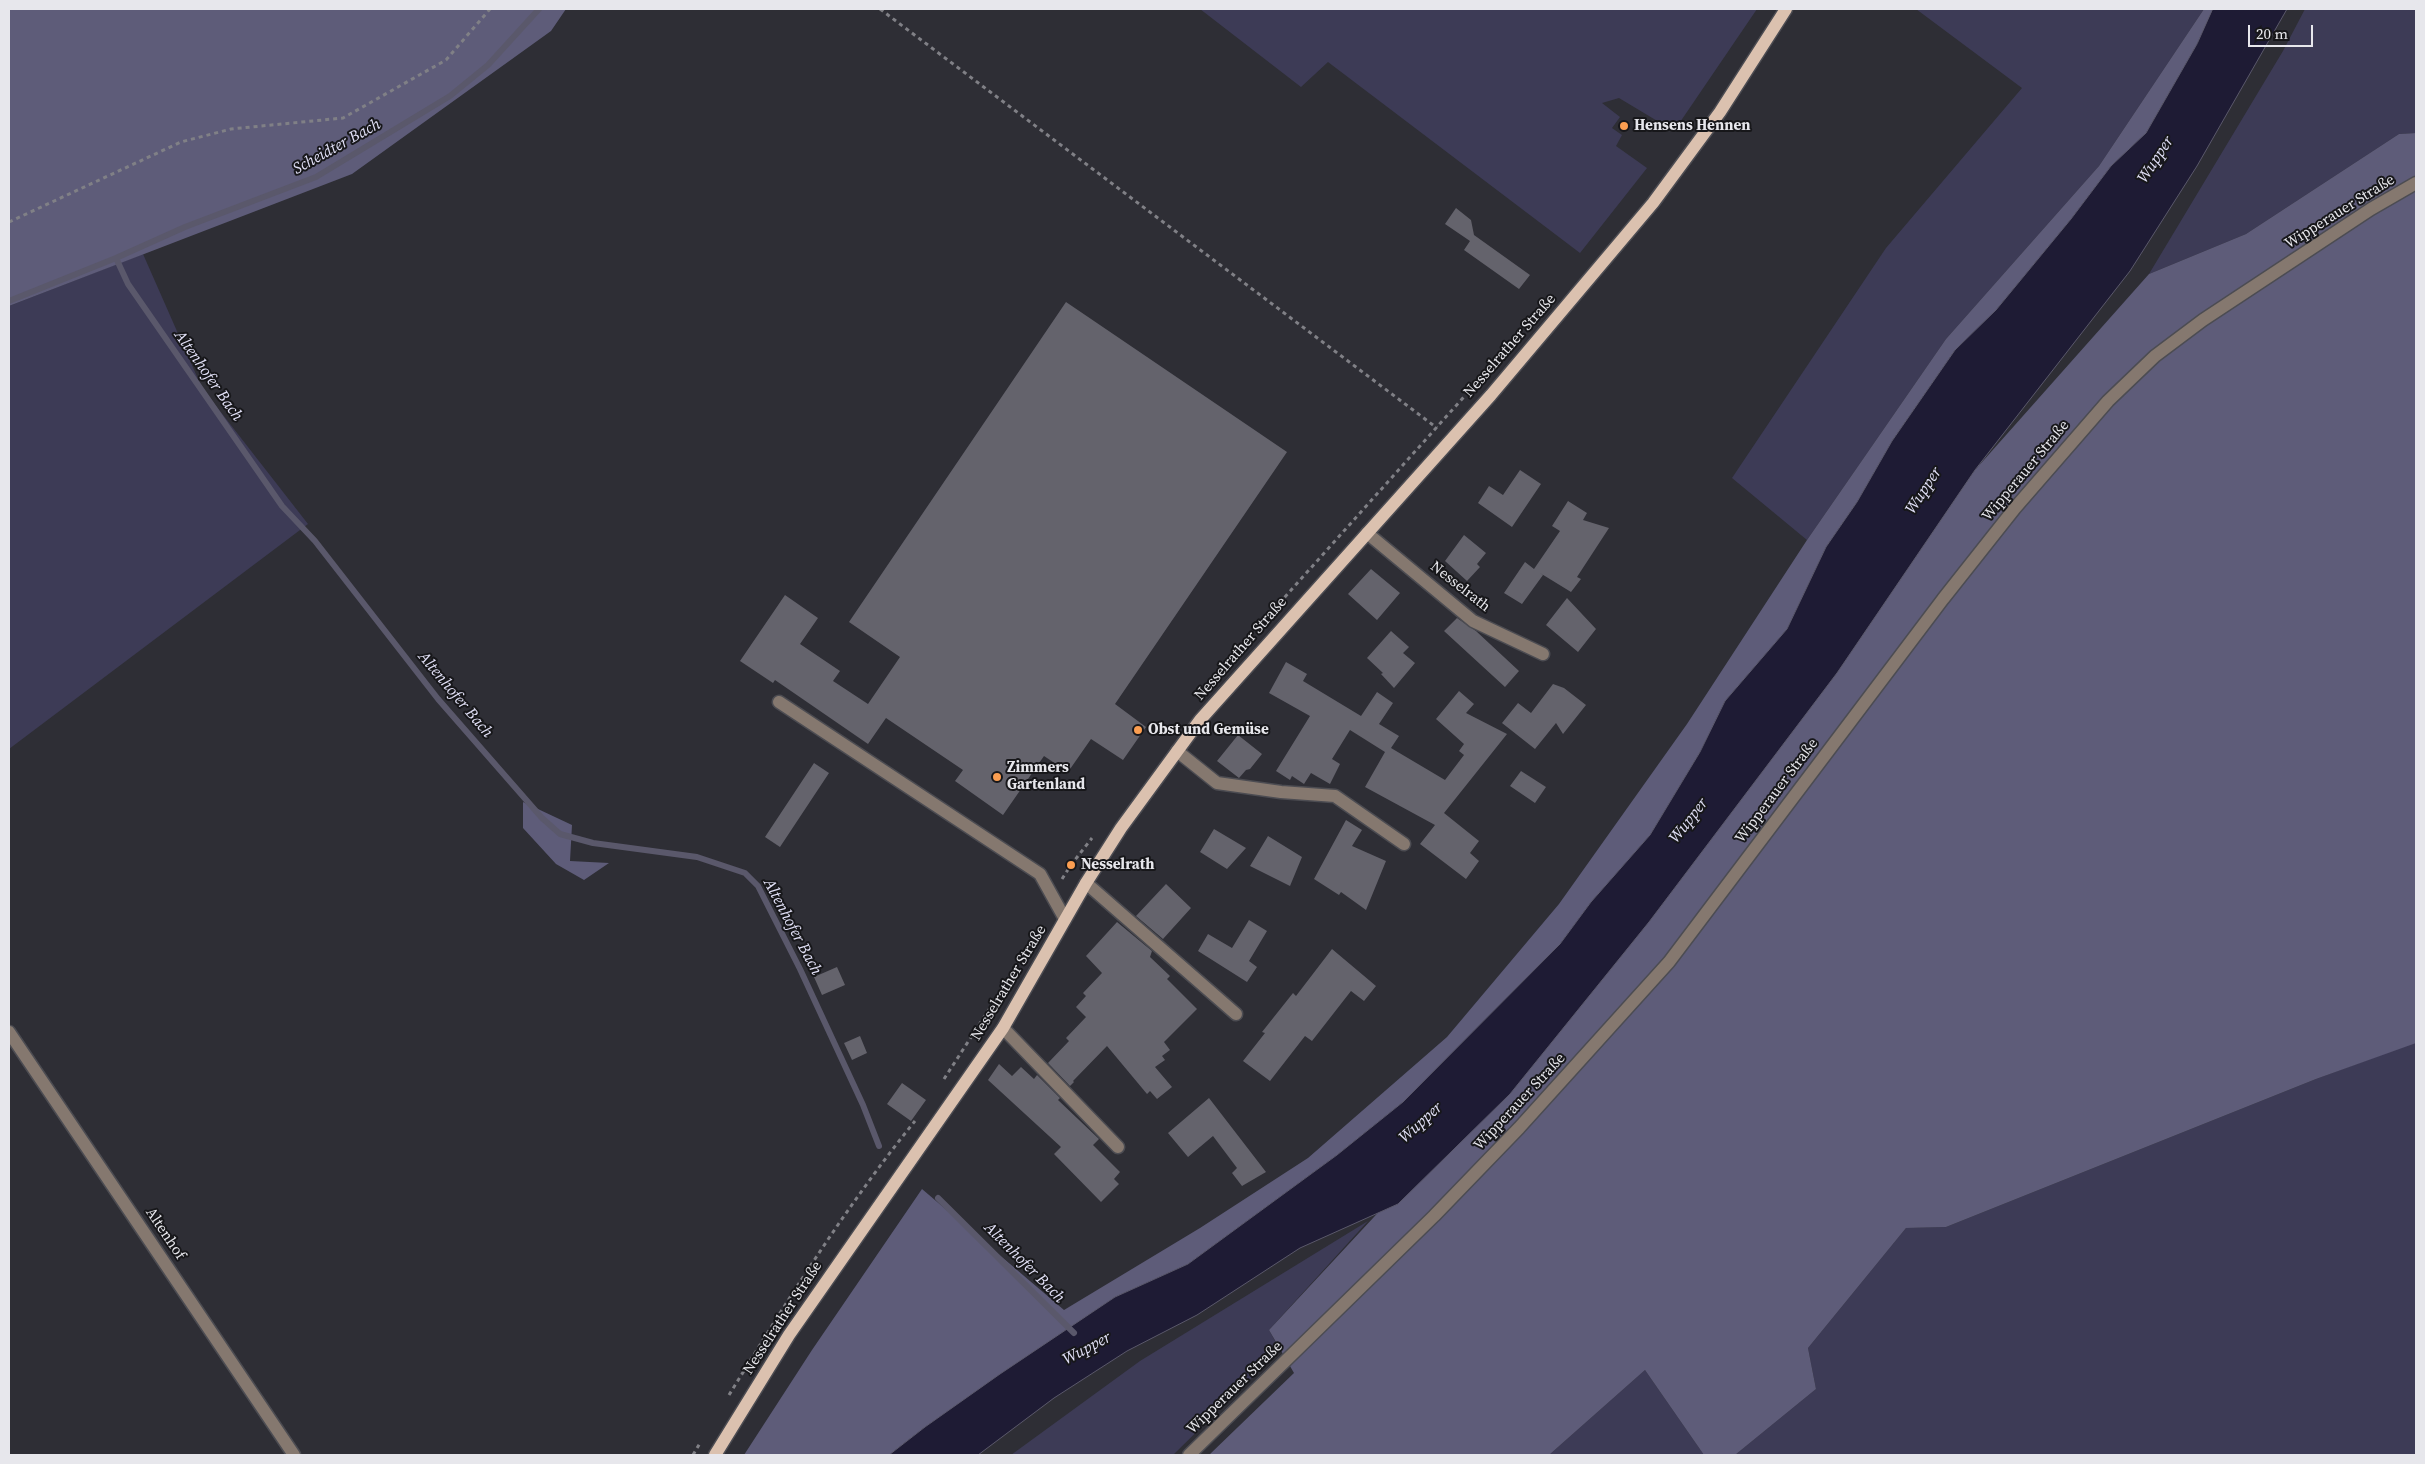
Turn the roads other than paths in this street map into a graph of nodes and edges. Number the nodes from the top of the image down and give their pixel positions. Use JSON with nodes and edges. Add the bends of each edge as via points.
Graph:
{"nodes":[{"id":1,"x":1786,"y":9,"type":"edge"},
{"id":2,"x":2416,"y":183,"type":"edge"},
{"id":3,"x":1366,"y":533,"type":"junction"},
{"id":4,"x":1543,"y":654,"type":"dead end"},
{"id":5,"x":779,"y":702,"type":"dead end"},
{"id":6,"x":1177,"y":751,"type":"junction"},
{"id":7,"x":1404,"y":844,"type":"dead end"},
{"id":8,"x":1086,"y":883,"type":"junction"},
{"id":9,"x":1065,"y":919,"type":"junction"},
{"id":10,"x":1236,"y":1014,"type":"dead end"},
{"id":11,"x":1003,"y":1028,"type":"junction"},
{"id":12,"x":9,"y":1032,"type":"edge"},
{"id":13,"x":1118,"y":1147,"type":"dead end"},
{"id":14,"x":294,"y":1455,"type":"edge"},
{"id":15,"x":715,"y":1455,"type":"edge"},
{"id":16,"x":1189,"y":1455,"type":"edge"}],
"edges":[{"from":1,"to":3,"type":"main road","name":"Nesselrather Straße","via":[[1720,112],[1653,203],[1491,394]]},
{"from":2,"to":16,"type":"street","name":"Wipperauer Straße","via":[[2203,320],[2155,356],[2108,401],[2015,508],[1949,592],[1669,962],[1434,1216]]},
{"from":3,"to":4,"type":"street","name":"Nesselrath","via":[[1473,621]]},
{"from":3,"to":6,"type":"main road","name":"Nesselrather Straße","via":[[1200,720]]},
{"from":5,"to":9,"type":"street","via":[[1040,874]]},
{"from":6,"to":7,"type":"street","via":[[1218,783],[1335,796]]},
{"from":6,"to":8,"type":"main road","name":"Nesselrather Straße"},
{"from":8,"to":9,"type":"main road","name":"Nesselrather Straße"},
{"from":8,"to":10,"type":"street"},
{"from":9,"to":11,"type":"main road","name":"Nesselrather Straße"},
{"from":11,"to":13,"type":"street"},
{"from":11,"to":15,"type":"main road","name":"Nesselrather Straße","via":[[789,1335]]},
{"from":12,"to":14,"type":"street","name":"Altenhof"}]}
